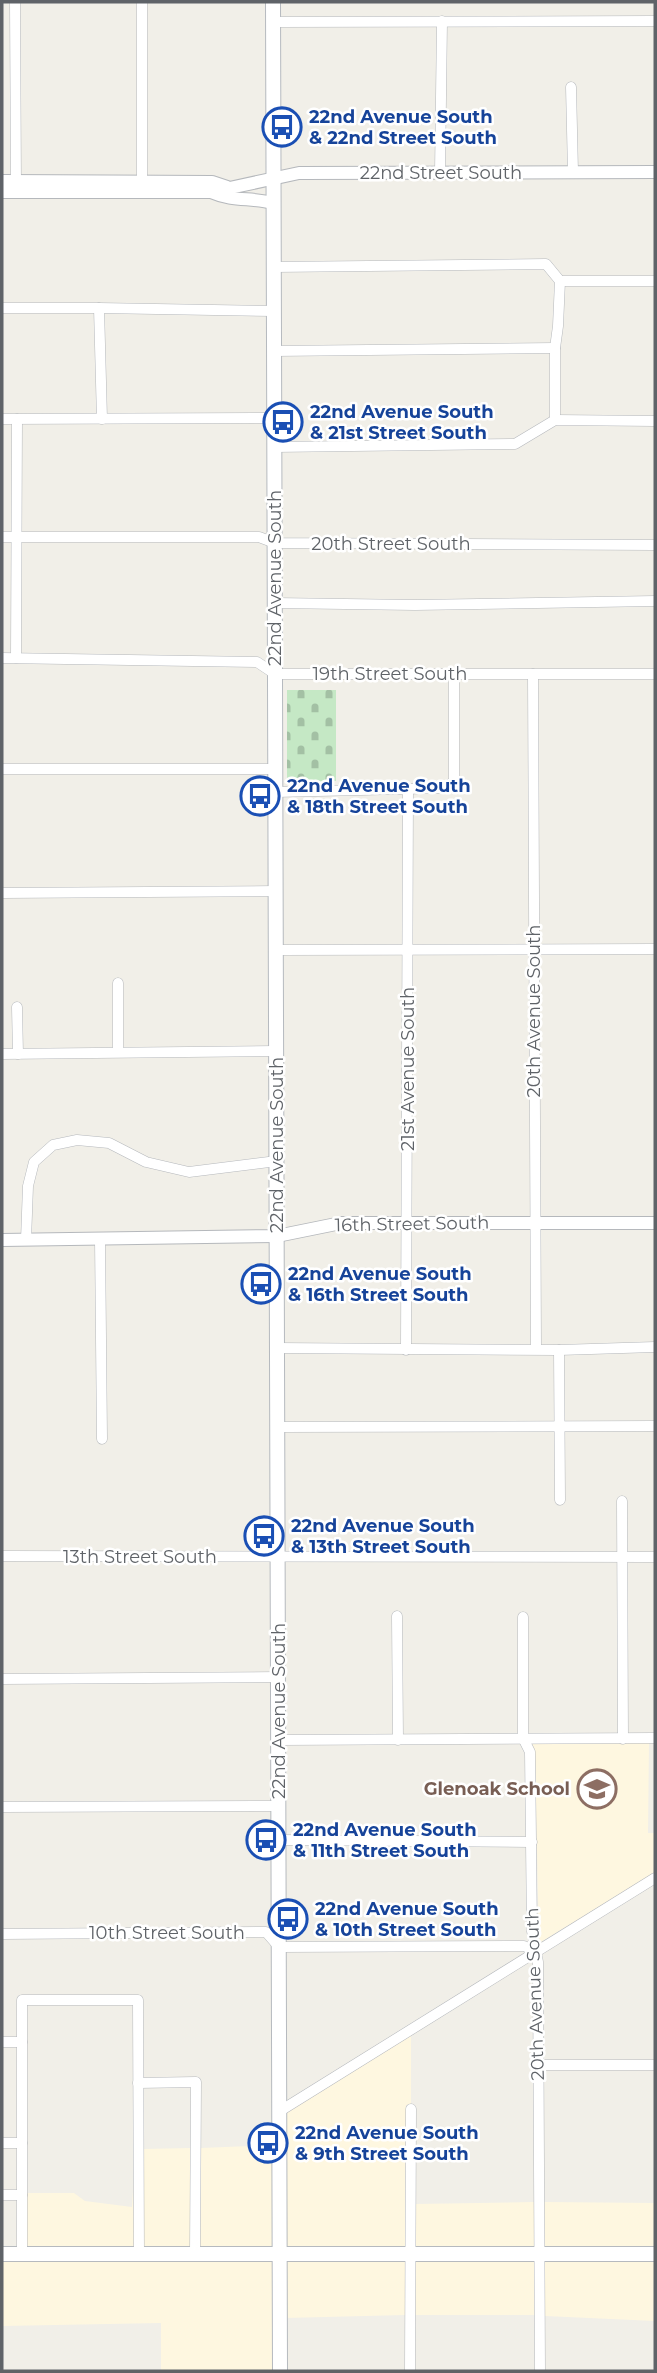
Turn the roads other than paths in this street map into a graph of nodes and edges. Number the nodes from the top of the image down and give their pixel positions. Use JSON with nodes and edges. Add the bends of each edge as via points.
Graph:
{"nodes":[{"id":1,"x":15,"y":2,"type":"edge"},
{"id":2,"x":142,"y":2,"type":"edge"},
{"id":3,"x":273,"y":2,"type":"edge"},
{"id":4,"x":442,"y":21,"type":"junction"},
{"id":5,"x":655,"y":21,"type":"edge"},
{"id":6,"x":273,"y":22,"type":"junction"},
{"id":7,"x":572,"y":87,"type":"dead end"},
{"id":8,"x":573,"y":172,"type":"junction"},
{"id":9,"x":655,"y":172,"type":"edge"},
{"id":10,"x":440,"y":173,"type":"junction"},
{"id":11,"x":273,"y":179,"type":"junction"},
{"id":12,"x":2,"y":181,"type":"edge"},
{"id":13,"x":16,"y":186,"type":"junction"},
{"id":14,"x":143,"y":186,"type":"junction"},
{"id":15,"x":228,"y":187,"type":"junction"},
{"id":16,"x":2,"y":192,"type":"edge"},
{"id":17,"x":211,"y":192,"type":"junction"},
{"id":18,"x":273,"y":203,"type":"junction"},
{"id":19,"x":274,"y":267,"type":"junction"},
{"id":20,"x":560,"y":281,"type":"junction"},
{"id":21,"x":655,"y":281,"type":"edge"},
{"id":22,"x":99,"y":307,"type":"junction"},
{"id":23,"x":2,"y":309,"type":"edge"},
{"id":24,"x":274,"y":311,"type":"junction"},
{"id":25,"x":555,"y":348,"type":"junction"},
{"id":26,"x":274,"y":351,"type":"junction"},
{"id":27,"x":274,"y":418,"type":"junction"},
{"id":28,"x":2,"y":419,"type":"edge"},
{"id":29,"x":17,"y":419,"type":"junction"},
{"id":30,"x":102,"y":419,"type":"junction"},
{"id":31,"x":555,"y":421,"type":"junction"},
{"id":32,"x":655,"y":421,"type":"edge"},
{"id":33,"x":274,"y":447,"type":"junction"},
{"id":34,"x":2,"y":537,"type":"edge"},
{"id":35,"x":16,"y":537,"type":"junction"},
{"id":36,"x":275,"y":543,"type":"junction"},
{"id":37,"x":655,"y":545,"type":"edge"},
{"id":38,"x":655,"y":601,"type":"edge"},
{"id":39,"x":275,"y":603,"type":"junction"},
{"id":40,"x":2,"y":658,"type":"edge"},
{"id":41,"x":16,"y":658,"type":"junction"},
{"id":42,"x":275,"y":674,"type":"junction"},
{"id":43,"x":454,"y":674,"type":"junction"},
{"id":44,"x":533,"y":674,"type":"junction"},
{"id":45,"x":655,"y":674,"type":"edge"},
{"id":46,"x":2,"y":769,"type":"edge"},
{"id":47,"x":275,"y":769,"type":"junction"},
{"id":48,"x":408,"y":789,"type":"junction"},
{"id":49,"x":275,"y":792,"type":"junction"},
{"id":50,"x":276,"y":891,"type":"junction"},
{"id":51,"x":2,"y":894,"type":"edge"},
{"id":52,"x":655,"y":949,"type":"edge"},
{"id":53,"x":276,"y":950,"type":"junction"},
{"id":54,"x":408,"y":950,"type":"junction"},
{"id":55,"x":534,"y":950,"type":"junction"},
{"id":56,"x":118,"y":983,"type":"dead end"},
{"id":57,"x":17,"y":1007,"type":"dead end"},
{"id":58,"x":276,"y":1051,"type":"junction"},
{"id":59,"x":118,"y":1052,"type":"junction"},
{"id":60,"x":2,"y":1054,"type":"edge"},
{"id":61,"x":18,"y":1054,"type":"junction"},
{"id":62,"x":277,"y":1161,"type":"junction"},
{"id":63,"x":407,"y":1223,"type":"junction"},
{"id":64,"x":535,"y":1223,"type":"junction"},
{"id":65,"x":655,"y":1223,"type":"edge"},
{"id":66,"x":277,"y":1236,"type":"junction"},
{"id":67,"x":100,"y":1239,"type":"junction"},
{"id":68,"x":2,"y":1240,"type":"edge"},
{"id":69,"x":26,"y":1240,"type":"junction"},
{"id":70,"x":655,"y":1347,"type":"edge"},
{"id":71,"x":277,"y":1348,"type":"junction"},
{"id":72,"x":536,"y":1348,"type":"junction"},
{"id":73,"x":406,"y":1350,"type":"junction"},
{"id":74,"x":559,"y":1350,"type":"junction"},
{"id":75,"x":655,"y":1426,"type":"edge"},
{"id":76,"x":278,"y":1427,"type":"junction"},
{"id":77,"x":559,"y":1427,"type":"junction"},
{"id":78,"x":102,"y":1439,"type":"dead end"},
{"id":79,"x":560,"y":1500,"type":"dead end"},
{"id":80,"x":622,"y":1501,"type":"dead end"},
{"id":81,"x":2,"y":1556,"type":"edge"},
{"id":82,"x":278,"y":1557,"type":"junction"},
{"id":83,"x":623,"y":1557,"type":"junction"},
{"id":84,"x":655,"y":1557,"type":"edge"},
{"id":85,"x":397,"y":1616,"type":"dead end"},
{"id":86,"x":523,"y":1618,"type":"dead end"},
{"id":87,"x":279,"y":1677,"type":"junction"},
{"id":88,"x":2,"y":1679,"type":"edge"},
{"id":89,"x":523,"y":1738,"type":"junction"},
{"id":90,"x":623,"y":1738,"type":"junction"},
{"id":91,"x":655,"y":1738,"type":"edge"},
{"id":92,"x":279,"y":1740,"type":"junction"},
{"id":93,"x":398,"y":1740,"type":"junction"},
{"id":94,"x":279,"y":1806,"type":"junction"},
{"id":95,"x":2,"y":1807,"type":"edge"},
{"id":96,"x":279,"y":1840,"type":"junction"},
{"id":97,"x":532,"y":1842,"type":"junction"},
{"id":98,"x":655,"y":1878,"type":"edge"},
{"id":99,"x":2,"y":1934,"type":"edge"},
{"id":100,"x":279,"y":1947,"type":"junction"},
{"id":101,"x":535,"y":1951,"type":"junction"},
{"id":102,"x":2,"y":2042,"type":"edge"},
{"id":103,"x":22,"y":2042,"type":"junction"},
{"id":104,"x":538,"y":2065,"type":"junction"},
{"id":105,"x":655,"y":2065,"type":"edge"},
{"id":106,"x":138,"y":2083,"type":"junction"},
{"id":107,"x":411,"y":2109,"type":"dead end"},
{"id":108,"x":280,"y":2111,"type":"junction"},
{"id":109,"x":2,"y":2143,"type":"edge"},
{"id":110,"x":22,"y":2143,"type":"junction"},
{"id":111,"x":2,"y":2195,"type":"edge"},
{"id":112,"x":22,"y":2195,"type":"junction"},
{"id":113,"x":655,"y":2253,"type":"edge"},
{"id":114,"x":2,"y":2254,"type":"edge"},
{"id":115,"x":22,"y":2254,"type":"junction"},
{"id":116,"x":139,"y":2254,"type":"junction"},
{"id":117,"x":195,"y":2254,"type":"junction"},
{"id":118,"x":410,"y":2254,"type":"junction"},
{"id":119,"x":540,"y":2254,"type":"junction"},
{"id":120,"x":280,"y":2255,"type":"junction"},
{"id":121,"x":280,"y":2371,"type":"edge"},
{"id":122,"x":410,"y":2371,"type":"edge"},
{"id":123,"x":540,"y":2371,"type":"edge"}],
"edges":[{"from":1,"to":13,"type":"street"},
{"from":2,"to":14,"type":"street"},
{"from":3,"to":6,"type":"main road","name":"22nd Avenue South"},
{"from":4,"to":5,"type":"street"},
{"from":4,"to":6,"type":"street"},
{"from":4,"to":10,"type":"street"},
{"from":6,"to":11,"type":"main road","name":"22nd Avenue South"},
{"from":7,"to":8,"type":"street"},
{"from":8,"to":9,"type":"street","name":"22nd Street South"},
{"from":8,"to":10,"type":"street","name":"22nd Street South"},
{"from":10,"to":11,"type":"street","name":"22nd Street South","via":[[299,173]]},
{"from":11,"to":15,"type":"street","name":"22nd Street South"},
{"from":11,"to":18,"type":"main road","name":"22nd Avenue South"},
{"from":12,"to":13,"type":"street","name":"22nd Street South"},
{"from":13,"to":14,"type":"street","name":"22nd Street South"},
{"from":13,"to":16,"type":"street","name":"22nd Street South"},
{"from":14,"to":15,"type":"street","name":"22nd Street South","via":[[212,182]]},
{"from":14,"to":17,"type":"street","name":"22nd Street South"},
{"from":15,"to":17,"type":"street","name":"22nd Street South"},
{"from":17,"to":18,"type":"street","via":[[228,199]]},
{"from":18,"to":19,"type":"main road","name":"22nd Avenue South"},
{"from":19,"to":20,"type":"street","via":[[545,264]]},
{"from":19,"to":24,"type":"main road","name":"22nd Avenue South"},
{"from":20,"to":21,"type":"street"},
{"from":20,"to":25,"type":"street"},
{"from":22,"to":23,"type":"street"},
{"from":22,"to":24,"type":"street"},
{"from":22,"to":30,"type":"street"},
{"from":24,"to":26,"type":"main road","name":"22nd Avenue South"},
{"from":25,"to":26,"type":"street"},
{"from":25,"to":31,"type":"street"},
{"from":26,"to":27,"type":"main road","name":"22nd Avenue South"},
{"from":27,"to":30,"type":"street"},
{"from":27,"to":33,"type":"main road","name":"22nd Avenue South"},
{"from":28,"to":29,"type":"street"},
{"from":29,"to":30,"type":"street"},
{"from":29,"to":35,"type":"street"},
{"from":31,"to":32,"type":"street"},
{"from":31,"to":33,"type":"street","via":[[515,444]]},
{"from":33,"to":36,"type":"main road","name":"22nd Avenue South"},
{"from":34,"to":35,"type":"street","name":"20th Street South"},
{"from":35,"to":36,"type":"street","name":"20th Street South","via":[[259,537]]},
{"from":35,"to":41,"type":"street"},
{"from":36,"to":37,"type":"street","name":"20th Street South"},
{"from":36,"to":39,"type":"main road","name":"22nd Avenue South"},
{"from":38,"to":39,"type":"street"},
{"from":39,"to":42,"type":"main road","name":"22nd Avenue South"},
{"from":40,"to":41,"type":"street","name":"19th Street South"},
{"from":41,"to":42,"type":"street","name":"19th Street South","via":[[257,662]]},
{"from":42,"to":43,"type":"street","name":"19th Street South"},
{"from":42,"to":47,"type":"main road","name":"22nd Avenue South"},
{"from":43,"to":44,"type":"street","name":"19th Street South"},
{"from":43,"to":48,"type":"street","via":[[454,781],[445,788]]},
{"from":44,"to":45,"type":"street","name":"19th Street South"},
{"from":44,"to":55,"type":"street","name":"20th Avenue South"},
{"from":46,"to":47,"type":"street"},
{"from":47,"to":49,"type":"main road","name":"22nd Avenue South"},
{"from":48,"to":49,"type":"street"},
{"from":48,"to":54,"type":"street","name":"21st Avenue South"},
{"from":49,"to":50,"type":"main road","name":"22nd Avenue South"},
{"from":50,"to":51,"type":"street"},
{"from":50,"to":53,"type":"main road","name":"22nd Avenue South"},
{"from":52,"to":55,"type":"street"},
{"from":53,"to":54,"type":"street"},
{"from":53,"to":58,"type":"main road","name":"22nd Avenue South"},
{"from":54,"to":55,"type":"street"},
{"from":54,"to":63,"type":"street","name":"21st Avenue South"},
{"from":55,"to":64,"type":"street","name":"20th Avenue South"},
{"from":56,"to":59,"type":"street"},
{"from":57,"to":61,"type":"street"},
{"from":58,"to":59,"type":"street"},
{"from":58,"to":62,"type":"main road","name":"22nd Avenue South"},
{"from":59,"to":61,"type":"street"},
{"from":60,"to":61,"type":"street"},
{"from":62,"to":66,"type":"main road","name":"22nd Avenue South"},
{"from":62,"to":69,"type":"street","via":[[189,1172],[146,1162],[108,1143],[77,1140],[53,1145],[34,1162],[28,1186]]},
{"from":63,"to":64,"type":"street","name":"16th Street South"},
{"from":63,"to":66,"type":"street","name":"16th Street South","via":[[341,1223]]},
{"from":63,"to":73,"type":"street","name":"21st Avenue South"},
{"from":64,"to":65,"type":"street","name":"16th Street South"},
{"from":64,"to":72,"type":"street","name":"20th Avenue South"},
{"from":66,"to":67,"type":"street","name":"16th Street South"},
{"from":66,"to":71,"type":"main road","name":"22nd Avenue South"},
{"from":67,"to":69,"type":"street","name":"16th Street South"},
{"from":67,"to":78,"type":"street"},
{"from":68,"to":69,"type":"street","name":"16th Street South"},
{"from":70,"to":74,"type":"street"},
{"from":71,"to":73,"type":"street"},
{"from":71,"to":76,"type":"main road","name":"22nd Avenue South"},
{"from":72,"to":73,"type":"street"},
{"from":72,"to":74,"type":"street"},
{"from":74,"to":77,"type":"street"},
{"from":75,"to":77,"type":"street"},
{"from":76,"to":77,"type":"street"},
{"from":76,"to":82,"type":"main road","name":"22nd Avenue South"},
{"from":77,"to":79,"type":"street"},
{"from":80,"to":83,"type":"street"},
{"from":81,"to":82,"type":"street","name":"13th Street South"},
{"from":82,"to":83,"type":"street","name":"13th Street South"},
{"from":82,"to":87,"type":"main road","name":"22nd Avenue South"},
{"from":83,"to":84,"type":"street","name":"13th Street South"},
{"from":83,"to":90,"type":"street"},
{"from":85,"to":93,"type":"street"},
{"from":86,"to":89,"type":"street","name":"20th Avenue South"},
{"from":87,"to":88,"type":"street"},
{"from":87,"to":92,"type":"main road","name":"22nd Avenue South"},
{"from":89,"to":90,"type":"street"},
{"from":89,"to":93,"type":"street"},
{"from":89,"to":97,"type":"street","name":"20th Avenue South","via":[[530,1752]]},
{"from":90,"to":91,"type":"street"},
{"from":92,"to":93,"type":"street"},
{"from":92,"to":94,"type":"main road","name":"22nd Avenue South"},
{"from":94,"to":95,"type":"street"},
{"from":94,"to":96,"type":"main road","name":"22nd Avenue South"},
{"from":96,"to":97,"type":"street"},
{"from":96,"to":100,"type":"main road","name":"22nd Avenue South"},
{"from":97,"to":101,"type":"street","name":"20th Avenue South"},
{"from":98,"to":101,"type":"street"},
{"from":99,"to":100,"type":"street","name":"10th Street South","via":[[266,1933]]},
{"from":100,"to":101,"type":"street","name":"10th Street South","via":[[524,1946]]},
{"from":100,"to":108,"type":"main road","name":"22nd Avenue South"},
{"from":101,"to":104,"type":"street","name":"20th Avenue South"},
{"from":101,"to":108,"type":"street"},
{"from":102,"to":103,"type":"street"},
{"from":103,"to":106,"type":"street","via":[[22,2000],[138,2000]]},
{"from":103,"to":110,"type":"street"},
{"from":104,"to":105,"type":"street"},
{"from":104,"to":119,"type":"street","name":"20th Avenue South"},
{"from":106,"to":116,"type":"street"},
{"from":106,"to":117,"type":"street","via":[[196,2082]]},
{"from":107,"to":118,"type":"street"},
{"from":108,"to":120,"type":"main road","name":"22nd Avenue South"},
{"from":109,"to":110,"type":"street"},
{"from":110,"to":112,"type":"street"},
{"from":111,"to":112,"type":"street"},
{"from":112,"to":115,"type":"street"},
{"from":113,"to":119,"type":"main road"},
{"from":114,"to":115,"type":"main road"},
{"from":115,"to":116,"type":"main road"},
{"from":116,"to":117,"type":"main road"},
{"from":117,"to":120,"type":"main road"},
{"from":118,"to":119,"type":"main road"},
{"from":118,"to":120,"type":"main road"},
{"from":118,"to":122,"type":"street"},
{"from":119,"to":123,"type":"street","name":"20th Avenue South"},
{"from":120,"to":121,"type":"main road","name":"22nd Avenue South"}]}
